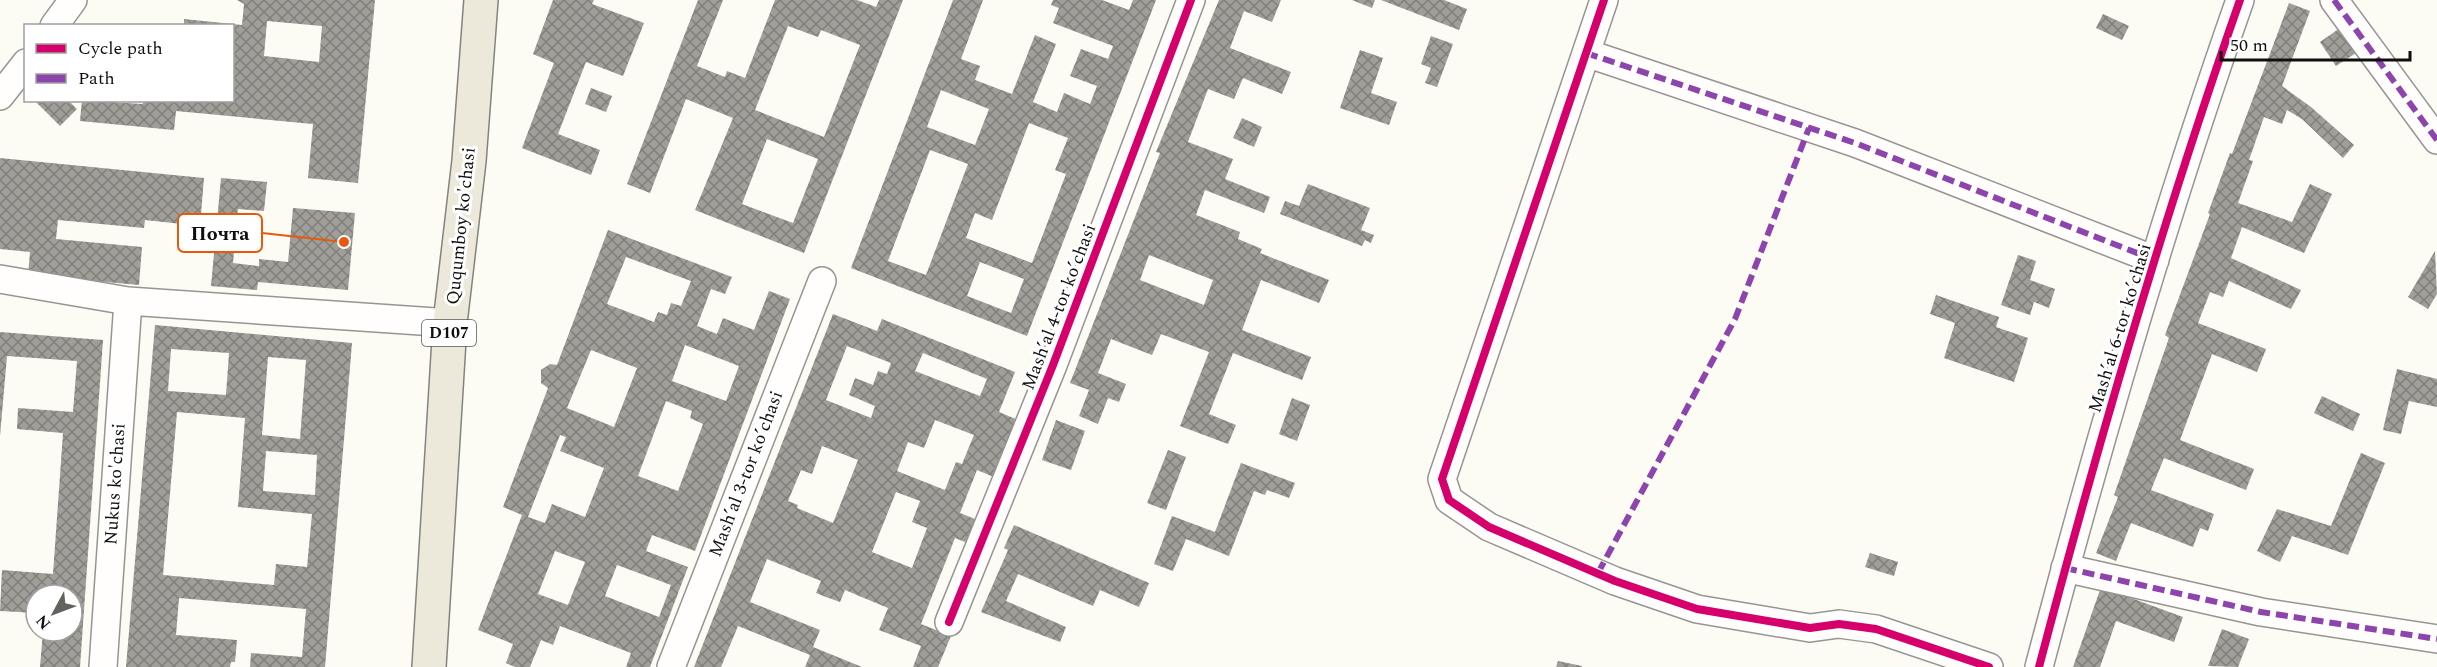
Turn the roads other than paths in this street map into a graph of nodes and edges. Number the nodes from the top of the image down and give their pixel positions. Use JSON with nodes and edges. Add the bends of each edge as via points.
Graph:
{"nodes":[{"id":1,"x":74,"y":0,"type":"edge"},
{"id":2,"x":481,"y":0,"type":"edge"},
{"id":3,"x":1191,"y":0,"type":"edge"},
{"id":4,"x":1604,"y":0,"type":"edge"},
{"id":5,"x":2240,"y":0,"type":"edge"},
{"id":6,"x":2334,"y":0,"type":"edge"},
{"id":7,"x":56,"y":24,"type":"edge"},
{"id":8,"x":1586,"y":52,"type":"junction"},
{"id":9,"x":24,"y":66,"type":"edge"},
{"id":10,"x":0,"y":96,"type":"edge"},
{"id":11,"x":2437,"y":140,"type":"edge"},
{"id":12,"x":2156,"y":261,"type":"junction"},
{"id":13,"x":0,"y":279,"type":"edge"},
{"id":14,"x":822,"y":281,"type":"dead end"},
{"id":15,"x":128,"y":301,"type":"junction"},
{"id":16,"x":450,"y":323,"type":"junction"},
{"id":17,"x":2065,"y":568,"type":"junction"},
{"id":18,"x":949,"y":622,"type":"dead end"},
{"id":19,"x":2437,"y":639,"type":"edge"},
{"id":20,"x":103,"y":667,"type":"edge"},
{"id":21,"x":429,"y":667,"type":"edge"},
{"id":22,"x":671,"y":667,"type":"edge"},
{"id":23,"x":1989,"y":667,"type":"edge"},
{"id":24,"x":2039,"y":667,"type":"edge"}],
"edges":[{"from":1,"to":7,"type":"street"},
{"from":2,"to":16,"type":"main road","name":"Ququmboy ko'chasi","number":"D107","via":[[469,161]]},
{"from":3,"to":18,"type":"street","name":"Mashʼal 4-tor koʼchasi","via":[[1053,365]]},
{"from":4,"to":8,"type":"street"},
{"from":5,"to":12,"type":"street","name":"Mashʼal 6-tor koʼchasi"},
{"from":6,"to":11,"type":"street"},
{"from":8,"to":12,"type":"street","via":[[1855,144]]},
{"from":8,"to":23,"type":"street","via":[[1442,479],[1449,500],[1489,526],[1615,581],[1697,609],[1810,628],[1839,624],[1876,629]]},
{"from":9,"to":10,"type":"street"},
{"from":12,"to":17,"type":"street","name":"Mashʼal 6-tor koʼchasi"},
{"from":13,"to":15,"type":"street"},
{"from":14,"to":22,"type":"street","name":"Mashʼal 3-tor koʼchasi"},
{"from":15,"to":16,"type":"street"},
{"from":15,"to":20,"type":"street","name":"Nukus ko'chasi"},
{"from":16,"to":21,"type":"main road","name":"Ququmboy ko'chasi","number":"D107"},
{"from":17,"to":19,"type":"street","via":[[2261,612]]},
{"from":17,"to":24,"type":"street","name":"Mashʼal 6-tor koʼchasi"}]}
